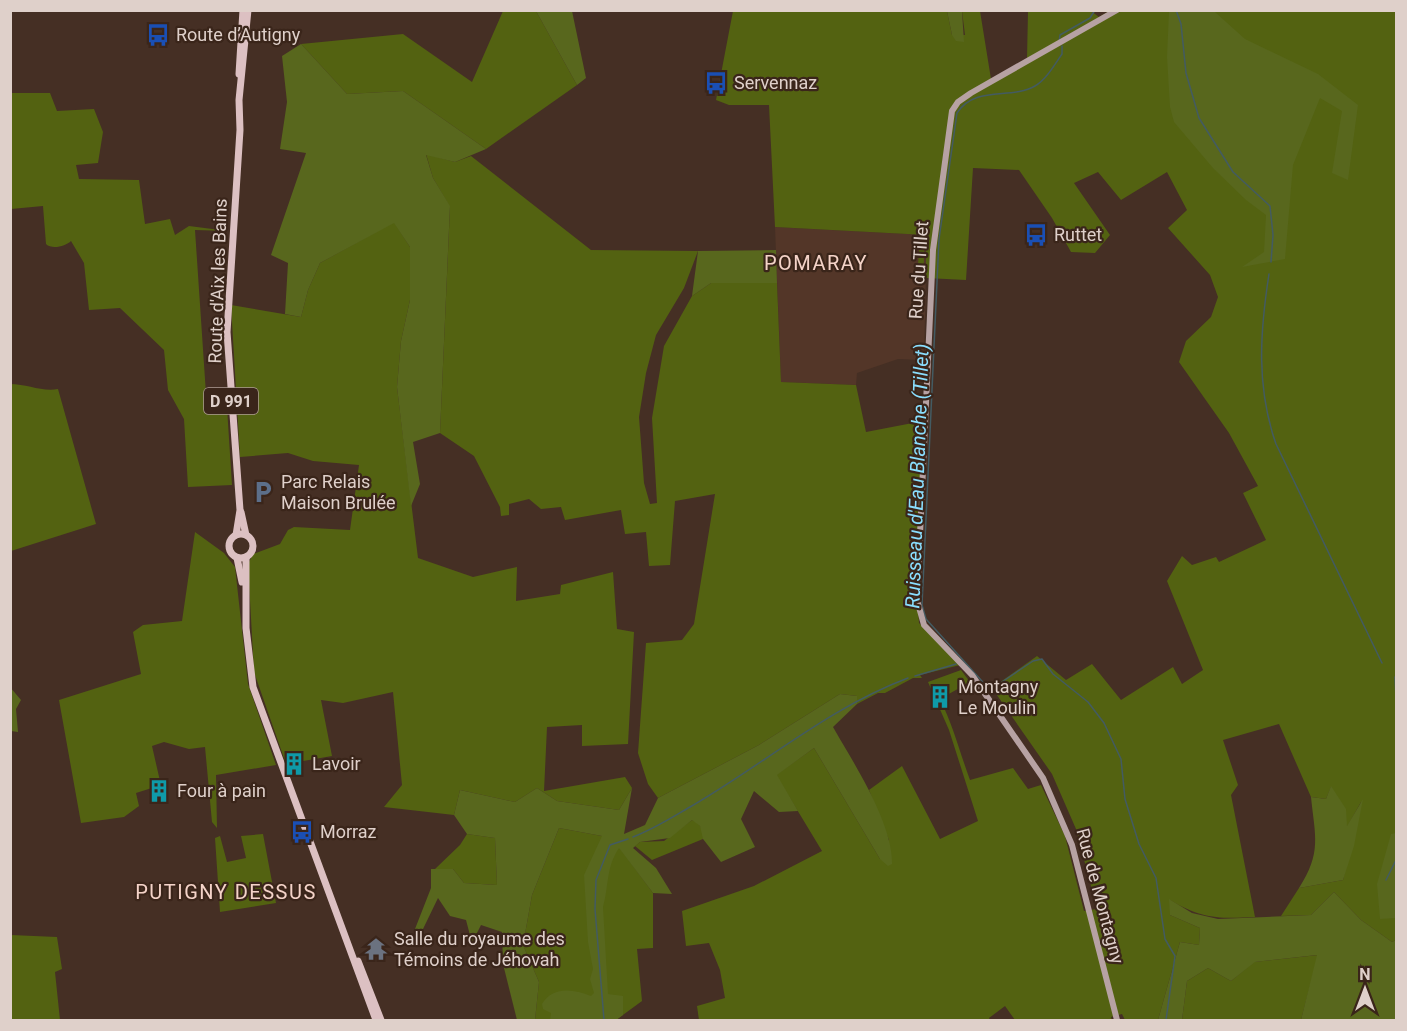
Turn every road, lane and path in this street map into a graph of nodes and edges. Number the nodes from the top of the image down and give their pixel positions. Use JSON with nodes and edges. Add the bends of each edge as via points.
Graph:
{"nodes":[{"id":1,"x":243,"y":10,"type":"edge"},
{"id":2,"x":248,"y":10,"type":"edge"},
{"id":3,"x":1117,"y":10,"type":"edge"},
{"id":4,"x":240,"y":90,"type":"junction"},
{"id":5,"x":240,"y":510,"type":"junction"},
{"id":6,"x":236,"y":535,"type":"junction"},
{"id":7,"x":246,"y":535,"type":"junction"},
{"id":8,"x":246,"y":557,"type":"junction"},
{"id":9,"x":237,"y":558,"type":"junction"},
{"id":10,"x":244,"y":591,"type":"junction"},
{"id":11,"x":964,"y":665,"type":"joint"},
{"id":12,"x":346,"y":934,"type":"junction"},
{"id":13,"x":356,"y":967,"type":"junction"},
{"id":14,"x":366,"y":980,"type":"junction"},
{"id":15,"x":370,"y":997,"type":"junction"},
{"id":16,"x":376,"y":1020,"type":"edge"},
{"id":17,"x":381,"y":1020,"type":"edge"},
{"id":18,"x":1118,"y":1020,"type":"edge"}],
"edges":[{"from":1,"to":4,"type":"main road","name":"Route d'Aix les Bains","number":"D 991"},
{"from":2,"to":4,"type":"main road","name":"Route d'Aix les Bains","number":"D 991"},
{"from":3,"to":11,"type":"main road","name":"Rue du Tillet","via":[[977,89],[960,100],[952,114],[935,233],[918,587],[922,621]]},
{"from":4,"to":5,"type":"main road","name":"Route d'Aix les Bains","number":"D 991","via":[[228,332]]},
{"from":5,"to":6,"type":"main road","name":"Route d'Aix les Bains"},
{"from":5,"to":7,"type":"main road","name":"Route d'Aix les Bains"},
{"from":6,"to":7,"type":"main road"},
{"from":6,"to":9,"type":"main road","via":[[229,551]]},
{"from":7,"to":8,"type":"main road","via":[[253,545]]},
{"from":8,"to":9,"type":"main road"},
{"from":8,"to":10,"type":"main road"},
{"from":9,"to":10,"type":"main road"},
{"from":10,"to":12,"type":"main road","via":[[253,687]]},
{"from":11,"to":18,"type":"main road","name":"Rue de Montagny","via":[[1038,768],[1063,820]]},
{"from":12,"to":13,"type":"main road"},
{"from":12,"to":14,"type":"main road"},
{"from":13,"to":14,"type":"main road"},
{"from":13,"to":15,"type":"main road"},
{"from":14,"to":15,"type":"main road"},
{"from":15,"to":16,"type":"main road"},
{"from":15,"to":17,"type":"main road"}]}
